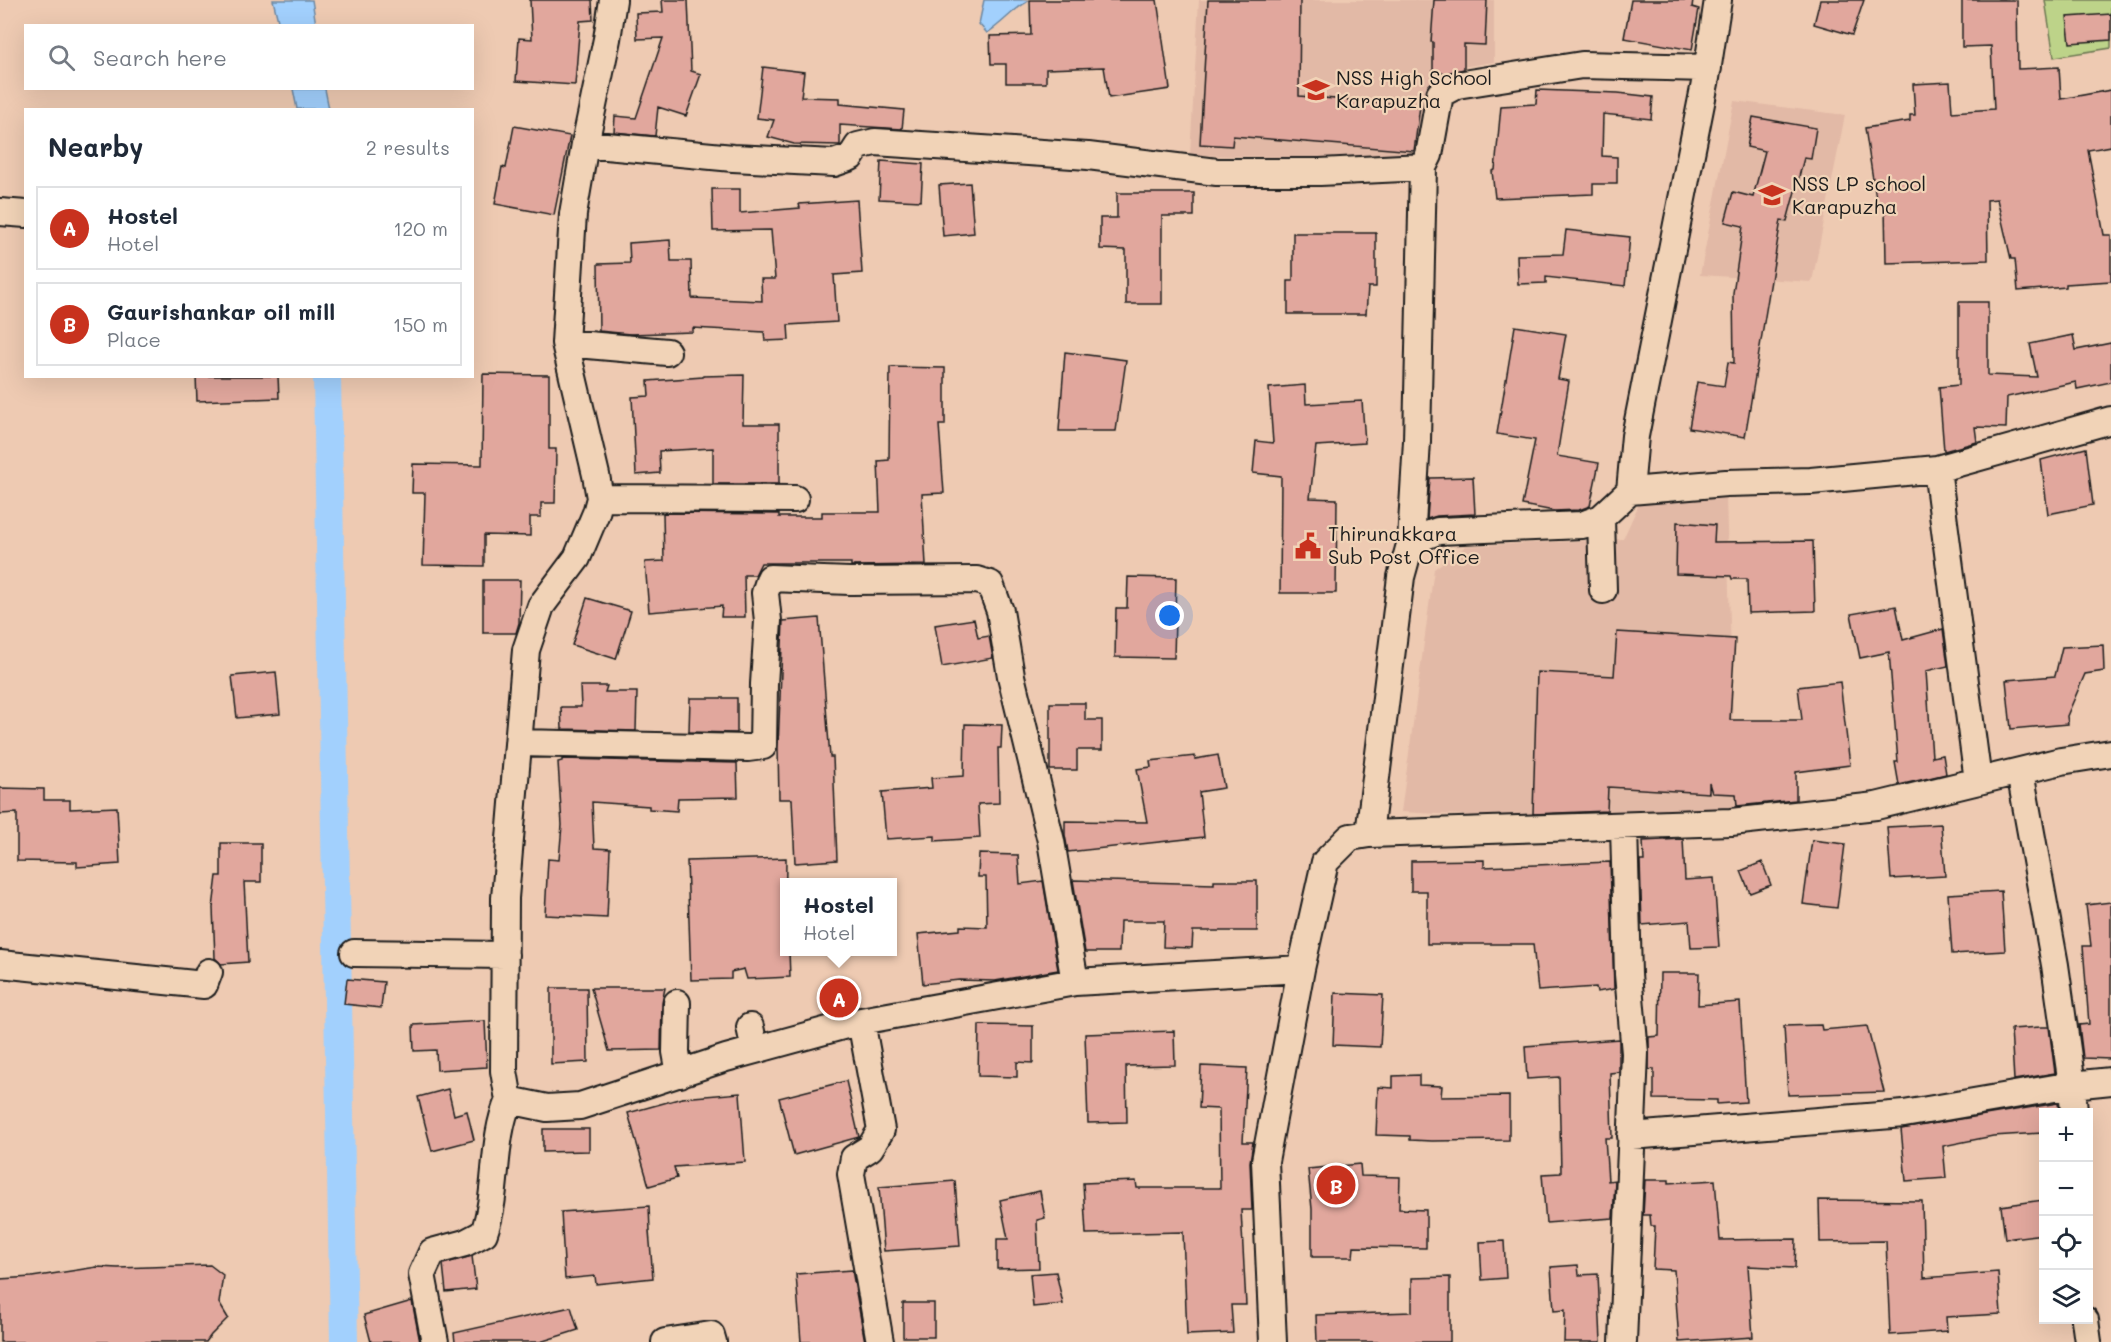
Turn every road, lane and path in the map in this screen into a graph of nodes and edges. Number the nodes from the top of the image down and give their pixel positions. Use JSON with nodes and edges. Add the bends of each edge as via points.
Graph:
{"nodes":[{"id":1,"x":613,"y":0,"type":"edge"},
{"id":2,"x":1718,"y":0,"type":"edge"},
{"id":3,"x":1708,"y":68,"type":"junction"},
{"id":4,"x":585,"y":144,"type":"junction"},
{"id":5,"x":1423,"y":167,"type":"junction"},
{"id":6,"x":0,"y":212,"type":"edge"},
{"id":7,"x":24,"y":214,"type":"edge"},
{"id":8,"x":565,"y":343,"type":"junction"},
{"id":9,"x":667,"y":352,"type":"dead end"},
{"id":10,"x":2111,"y":420,"type":"edge"},
{"id":11,"x":1937,"y":470,"type":"junction"},
{"id":12,"x":1630,"y":491,"type":"junction"},
{"id":13,"x":600,"y":498,"type":"junction"},
{"id":14,"x":795,"y":499,"type":"dead end"},
{"id":15,"x":1601,"y":518,"type":"junction"},
{"id":16,"x":1411,"y":541,"type":"junction"},
{"id":17,"x":1604,"y":590,"type":"dead end"},
{"id":18,"x":519,"y":743,"type":"junction"},
{"id":19,"x":2111,"y":753,"type":"edge"},
{"id":20,"x":2020,"y":772,"type":"junction"},
{"id":21,"x":1978,"y":781,"type":"junction"},
{"id":22,"x":1624,"y":827,"type":"junction"},
{"id":23,"x":1369,"y":834,"type":"junction"},
{"id":24,"x":354,"y":953,"type":"dead end"},
{"id":25,"x":505,"y":955,"type":"junction"},
{"id":26,"x":0,"y":964,"type":"edge"},
{"id":27,"x":1301,"y":969,"type":"junction"},
{"id":28,"x":209,"y":972,"type":"dead end"},
{"id":29,"x":1075,"y":982,"type":"junction"},
{"id":30,"x":677,"y":1003,"type":"dead end"},
{"id":31,"x":861,"y":1021,"type":"junction"},
{"id":32,"x":680,"y":1074,"type":"junction"},
{"id":33,"x":2111,"y":1081,"type":"edge"},
{"id":34,"x":2072,"y":1085,"type":"junction"},
{"id":35,"x":508,"y":1100,"type":"junction"},
{"id":36,"x":2074,"y":1108,"type":"edge"},
{"id":37,"x":1630,"y":1136,"type":"junction"},
{"id":38,"x":2086,"y":1324,"type":"edge"},
{"id":39,"x":435,"y":1342,"type":"edge"},
{"id":40,"x":665,"y":1342,"type":"edge"},
{"id":41,"x":713,"y":1342,"type":"edge"},
{"id":42,"x":880,"y":1342,"type":"edge"},
{"id":43,"x":1273,"y":1342,"type":"edge"},
{"id":44,"x":1623,"y":1342,"type":"edge"},
{"id":45,"x":2088,"y":1342,"type":"edge"}],
"edges":[{"from":1,"to":4,"type":"street"},
{"from":2,"to":3,"type":"street"},
{"from":3,"to":5,"type":"street","via":[[1582,65],[1457,85],[1440,94],[1429,155]]},
{"from":3,"to":12,"type":"street","via":[[1635,436]]},
{"from":4,"to":5,"type":"street","via":[[834,163],[851,157],[858,146],[876,142],[1088,156],[1217,172]]},
{"from":4,"to":8,"type":"street","via":[[573,214]]},
{"from":5,"to":16,"type":"street"},
{"from":6,"to":7,"type":"street"},
{"from":8,"to":9,"type":"street"},
{"from":8,"to":13,"type":"street"},
{"from":10,"to":11,"type":"street"},
{"from":11,"to":12,"type":"street","via":[[1811,482],[1726,483]]},
{"from":11,"to":21,"type":"street"},
{"from":12,"to":15,"type":"street"},
{"from":13,"to":14,"type":"street"},
{"from":13,"to":18,"type":"street","via":[[577,558],[542,606],[526,650]]},
{"from":15,"to":16,"type":"street","via":[[1563,527],[1438,531]]},
{"from":15,"to":17,"type":"street"},
{"from":16,"to":23,"type":"street","via":[[1401,577]]},
{"from":18,"to":25,"type":"street"},
{"from":18,"to":29,"type":"street","via":[[763,746],[768,621],[765,593],[770,578],[977,580],[990,584],[1000,610],[1011,676],[1052,841]]},
{"from":19,"to":20,"type":"street"},
{"from":20,"to":21,"type":"street"},
{"from":20,"to":34,"type":"street"},
{"from":21,"to":22,"type":"street","via":[[1876,806],[1731,822]]},
{"from":22,"to":23,"type":"street"},
{"from":22,"to":37,"type":"street","via":[[1628,974],[1635,1053]]},
{"from":23,"to":27,"type":"street","via":[[1350,837],[1325,862]]},
{"from":24,"to":25,"type":"street"},
{"from":25,"to":35,"type":"street","via":[[504,1071]]},
{"from":26,"to":28,"type":"street","via":[[204,985]]},
{"from":27,"to":29,"type":"street"},
{"from":27,"to":43,"type":"street","via":[[1265,1161]]},
{"from":29,"to":31,"type":"street"},
{"from":30,"to":32,"type":"street","via":[[676,1052]]},
{"from":31,"to":32,"type":"street","via":[[753,1039]]},
{"from":31,"to":42,"type":"street","via":[[881,1130],[870,1148],[854,1158],[851,1174]]},
{"from":32,"to":35,"type":"street","via":[[580,1106],[547,1108]]},
{"from":33,"to":34,"type":"street"},
{"from":34,"to":36,"type":"street"},
{"from":34,"to":37,"type":"street","via":[[1904,1114]]},
{"from":35,"to":39,"type":"street","via":[[502,1116],[491,1212],[484,1233],[432,1252],[422,1274]]},
{"from":37,"to":44,"type":"street"},
{"from":38,"to":45,"type":"street"},
{"from":40,"to":41,"type":"street","via":[[711,1335]]}]}
